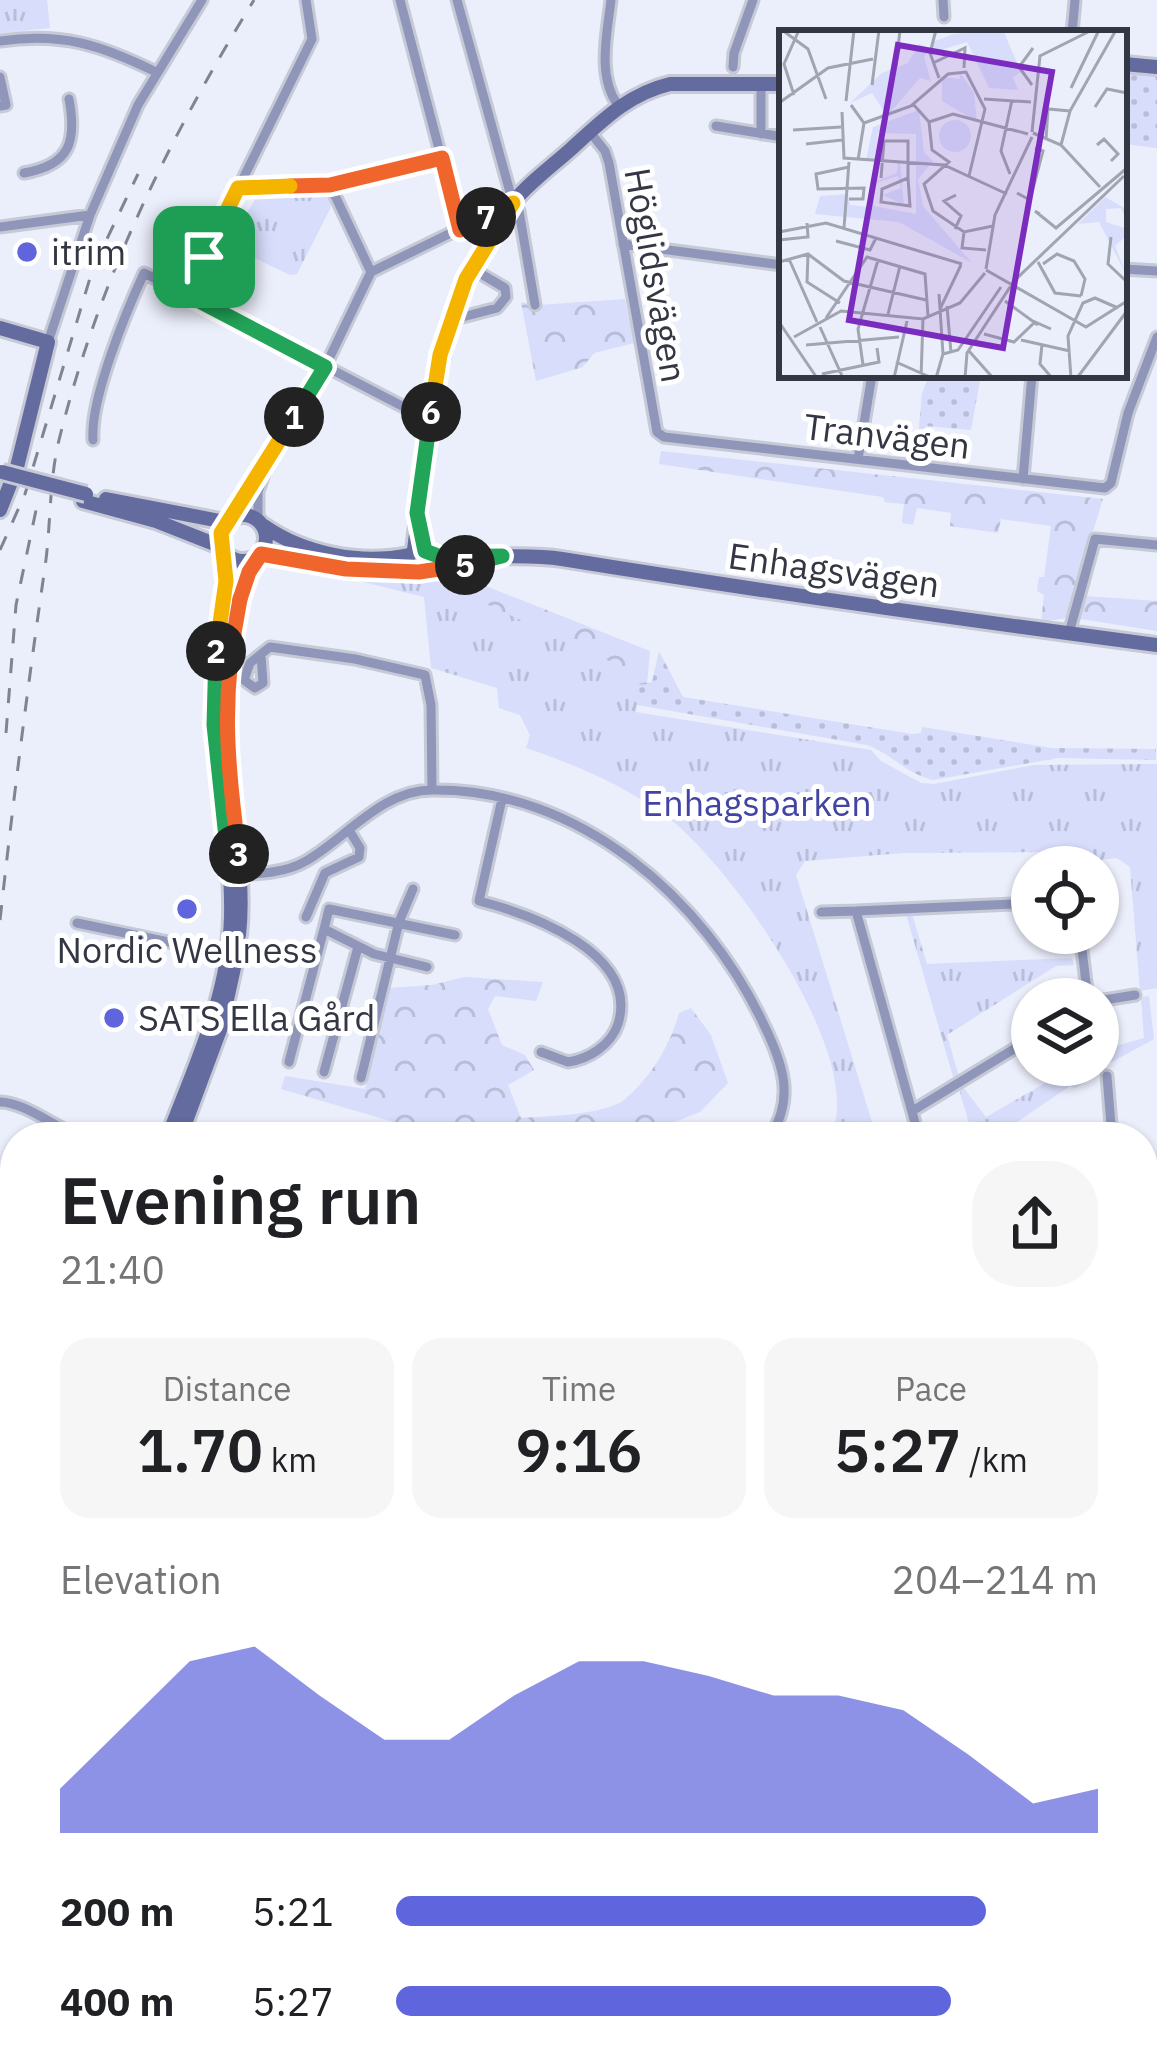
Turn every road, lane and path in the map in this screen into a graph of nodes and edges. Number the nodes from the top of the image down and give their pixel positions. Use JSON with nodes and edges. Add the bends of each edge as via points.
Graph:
{"nodes":[{"id":1,"x":202,"y":0,"type":"edge"},
{"id":2,"x":306,"y":0,"type":"edge"},
{"id":3,"x":400,"y":0,"type":"edge"},
{"id":4,"x":457,"y":0,"type":"edge"},
{"id":5,"x":611,"y":0,"type":"edge"},
{"id":6,"x":753,"y":0,"type":"edge"},
{"id":7,"x":943,"y":0,"type":"edge"},
{"id":8,"x":1075,"y":0,"type":"edge"},
{"id":9,"x":944,"y":17,"type":"dead end"},
{"id":10,"x":1072,"y":30,"type":"edge"},
{"id":11,"x":0,"y":41,"type":"edge"},
{"id":12,"x":0,"y":63,"type":"edge"},
{"id":13,"x":1127,"y":64,"type":"edge"},
{"id":14,"x":733,"y":67,"type":"dead end"},
{"id":15,"x":1157,"y":67,"type":"edge"},
{"id":16,"x":156,"y":72,"type":"junction"},
{"id":17,"x":1,"y":77,"type":"edge"},
{"id":18,"x":761,"y":83,"type":"junction"},
{"id":19,"x":779,"y":84,"type":"edge"},
{"id":20,"x":69,"y":99,"type":"dead end"},
{"id":21,"x":618,"y":105,"type":"junction"},
{"id":22,"x":0,"y":106,"type":"edge"},
{"id":23,"x":716,"y":126,"type":"dead end"},
{"id":24,"x":590,"y":132,"type":"junction"},
{"id":25,"x":761,"y":134,"type":"junction"},
{"id":26,"x":777,"y":136,"type":"dead end"},
{"id":27,"x":442,"y":158,"type":"junction"},
{"id":28,"x":24,"y":173,"type":"dead end"},
{"id":29,"x":330,"y":185,"type":"junction"},
{"id":30,"x":238,"y":188,"type":"junction"},
{"id":31,"x":513,"y":203,"type":"junction"},
{"id":32,"x":90,"y":215,"type":"junction"},
{"id":33,"x":0,"y":226,"type":"edge"},
{"id":34,"x":460,"y":230,"type":"junction"},
{"id":35,"x":623,"y":244,"type":"junction"},
{"id":36,"x":779,"y":265,"type":"edge"},
{"id":37,"x":471,"y":268,"type":"junction"},
{"id":38,"x":1127,"y":269,"type":"edge"},
{"id":39,"x":1157,"y":271,"type":"edge"},
{"id":40,"x":370,"y":272,"type":"junction"},
{"id":41,"x":186,"y":294,"type":"junction"},
{"id":42,"x":535,"y":305,"type":"dead end"},
{"id":43,"x":451,"y":320,"type":"junction"},
{"id":44,"x":0,"y":328,"type":"edge"},
{"id":45,"x":1157,"y":338,"type":"edge"},
{"id":46,"x":49,"y":342,"type":"junction"},
{"id":47,"x":325,"y":367,"type":"junction"},
{"id":48,"x":872,"y":378,"type":"edge"},
{"id":49,"x":1032,"y":378,"type":"edge"},
{"id":50,"x":429,"y":420,"type":"junction"},
{"id":51,"x":657,"y":432,"type":"joint"},
{"id":52,"x":93,"y":440,"type":"dead end"},
{"id":53,"x":858,"y":459,"type":"junction"},
{"id":54,"x":267,"y":463,"type":"junction"},
{"id":55,"x":0,"y":474,"type":"edge"},
{"id":56,"x":1023,"y":479,"type":"junction"},
{"id":57,"x":85,"y":498,"type":"junction"},
{"id":58,"x":0,"y":511,"type":"edge"},
{"id":59,"x":228,"y":520,"type":"junction"},
{"id":60,"x":261,"y":523,"type":"junction"},
{"id":61,"x":1157,"y":545,"type":"edge"},
{"id":62,"x":224,"y":549,"type":"junction"},
{"id":63,"x":260,"y":555,"type":"junction"},
{"id":64,"x":419,"y":558,"type":"junction"},
{"id":65,"x":1069,"y":633,"type":"junction"},
{"id":66,"x":1157,"y":645,"type":"edge"},
{"id":67,"x":261,"y":655,"type":"dead end"},
{"id":68,"x":432,"y":790,"type":"junction"},
{"id":69,"x":502,"y":799,"type":"junction"},
{"id":70,"x":349,"y":830,"type":"junction"},
{"id":71,"x":236,"y":875,"type":"junction"},
{"id":72,"x":413,"y":889,"type":"dead end"},
{"id":73,"x":310,"y":903,"type":"junction"},
{"id":74,"x":1011,"y":904,"type":"edge"},
{"id":75,"x":328,"y":909,"type":"junction"},
{"id":76,"x":856,"y":911,"type":"junction"},
{"id":77,"x":821,"y":912,"type":"dead end"},
{"id":78,"x":306,"y":917,"type":"dead end"},
{"id":79,"x":77,"y":922,"type":"dead end"},
{"id":80,"x":399,"y":922,"type":"junction"},
{"id":81,"x":324,"y":929,"type":"junction"},
{"id":82,"x":455,"y":935,"type":"dead end"},
{"id":83,"x":358,"y":947,"type":"junction"},
{"id":84,"x":232,"y":956,"type":"junction"},
{"id":85,"x":391,"y":958,"type":"junction"},
{"id":86,"x":428,"y":968,"type":"dead end"},
{"id":87,"x":1135,"y":995,"type":"dead end"},
{"id":88,"x":1119,"y":998,"type":"edge"},
{"id":89,"x":1011,"y":1051,"type":"edge"},
{"id":90,"x":542,"y":1052,"type":"dead end"},
{"id":91,"x":290,"y":1062,"type":"dead end"},
{"id":92,"x":324,"y":1072,"type":"dead end"},
{"id":93,"x":361,"y":1078,"type":"dead end"},
{"id":94,"x":1108,"y":1086,"type":"edge"},
{"id":95,"x":0,"y":1102,"type":"edge"},
{"id":96,"x":914,"y":1110,"type":"junction"},
{"id":97,"x":45,"y":1122,"type":"edge"},
{"id":98,"x":179,"y":1122,"type":"edge"},
{"id":99,"x":777,"y":1122,"type":"edge"},
{"id":100,"x":916,"y":1122,"type":"edge"},
{"id":101,"x":1111,"y":1122,"type":"edge"}],
"edges":[{"from":1,"to":16,"type":"street"},
{"from":2,"to":30,"type":"street","via":[[312,39]]},
{"from":3,"to":27,"type":"street"},
{"from":4,"to":31,"type":"street"},
{"from":5,"to":21,"type":"street","via":[[607,90]]},
{"from":6,"to":14,"type":"street"},
{"from":7,"to":9,"type":"street"},
{"from":8,"to":10,"type":"street"},
{"from":11,"to":16,"type":"street","via":[[83,42]]},
{"from":12,"to":17,"type":"street"},
{"from":13,"to":15,"type":"street"},
{"from":16,"to":32,"type":"street"},
{"from":17,"to":22,"type":"street"},
{"from":18,"to":19,"type":"street"},
{"from":18,"to":21,"type":"street","via":[[670,84]]},
{"from":18,"to":25,"type":"street"},
{"from":20,"to":28,"type":"street","via":[[75,129],[60,162]]},
{"from":21,"to":24,"type":"street"},
{"from":23,"to":25,"type":"street"},
{"from":24,"to":31,"type":"street"},
{"from":24,"to":35,"type":"street","name":"Höglidsvägen","via":[[609,163]]},
{"from":25,"to":26,"type":"street"},
{"from":27,"to":29,"type":"street"},
{"from":27,"to":34,"type":"street"},
{"from":29,"to":30,"type":"street"},
{"from":29,"to":40,"type":"street"},
{"from":30,"to":41,"type":"street"},
{"from":31,"to":34,"type":"street"},
{"from":31,"to":37,"type":"street"},
{"from":31,"to":42,"type":"street"},
{"from":32,"to":33,"type":"street"},
{"from":32,"to":46,"type":"street"},
{"from":34,"to":40,"type":"street"},
{"from":35,"to":36,"type":"street"},
{"from":35,"to":51,"type":"street","name":"Höglidsvägen"},
{"from":37,"to":43,"type":"street"},
{"from":37,"to":43,"type":"street","via":[[505,288],[506,297],[497,308]]},
{"from":38,"to":39,"type":"street"},
{"from":40,"to":47,"type":"street"},
{"from":41,"to":47,"type":"street"},
{"from":41,"to":52,"type":"street","via":[[144,273],[110,362]]},
{"from":43,"to":50,"type":"street"},
{"from":44,"to":46,"type":"street"},
{"from":45,"to":56,"type":"street","name":"Tranvägen","via":[[1111,483]]},
{"from":46,"to":58,"type":"street"},
{"from":47,"to":50,"type":"street"},
{"from":47,"to":54,"type":"street"},
{"from":48,"to":53,"type":"street"},
{"from":49,"to":56,"type":"street"},
{"from":50,"to":64,"type":"street"},
{"from":51,"to":53,"type":"street","name":"Tranvägen"},
{"from":53,"to":56,"type":"street","name":"Tranvägen"},
{"from":54,"to":59,"type":"street"},
{"from":54,"to":60,"type":"street","via":[[258,492]]},
{"from":55,"to":57,"type":"street","bridge":true},
{"from":57,"to":59,"type":"street"},
{"from":57,"to":62,"type":"street"},
{"from":59,"to":60,"type":"street","via":[[251,516]]},
{"from":59,"to":62,"type":"street"},
{"from":60,"to":63,"type":"street","via":[[267,540]]},
{"from":60,"to":64,"type":"street","name":"Enhagsvägen","via":[[323,552]]},
{"from":61,"to":65,"type":"street","via":[[1095,539]]},
{"from":62,"to":63,"type":"street","via":[[240,560]]},
{"from":62,"to":71,"type":"street","via":[[213,687]]},
{"from":63,"to":64,"type":"street","name":"Enhagsvägen","via":[[346,569]]},
{"from":63,"to":71,"type":"street","via":[[243,587],[226,706]]},
{"from":64,"to":65,"type":"street","name":"Enhagsvägen","via":[[548,557]]},
{"from":65,"to":66,"type":"street","name":"Enhagsvägen"},
{"from":67,"to":68,"type":"street","via":[[263,648],[289,649],[425,675]]},
{"from":68,"to":69,"type":"street"},
{"from":68,"to":70,"type":"street","via":[[401,797]]},
{"from":69,"to":90,"type":"street","via":[[478,901],[533,917],[581,946],[608,968],[619,991],[614,1034],[595,1052],[568,1062]]},
{"from":69,"to":99,"type":"street","via":[[622,853],[712,937],[752,999],[785,1076]]},
{"from":70,"to":71,"type":"street","via":[[290,868]]},
{"from":70,"to":73,"type":"street","via":[[359,857],[325,873]]},
{"from":71,"to":84,"type":"street"},
{"from":72,"to":80,"type":"street"},
{"from":73,"to":75,"type":"street"},
{"from":73,"to":78,"type":"street"},
{"from":74,"to":76,"type":"street"},
{"from":75,"to":80,"type":"street"},
{"from":75,"to":81,"type":"street"},
{"from":76,"to":77,"type":"street"},
{"from":76,"to":96,"type":"street"},
{"from":79,"to":84,"type":"street"},
{"from":80,"to":82,"type":"street"},
{"from":80,"to":85,"type":"street"},
{"from":81,"to":83,"type":"street"},
{"from":81,"to":91,"type":"street"},
{"from":83,"to":85,"type":"street"},
{"from":83,"to":92,"type":"street"},
{"from":84,"to":98,"type":"street"},
{"from":85,"to":86,"type":"street"},
{"from":85,"to":93,"type":"street"},
{"from":87,"to":88,"type":"street"},
{"from":89,"to":96,"type":"street"},
{"from":94,"to":101,"type":"street"},
{"from":95,"to":97,"type":"street"},
{"from":96,"to":100,"type":"street"}]}
